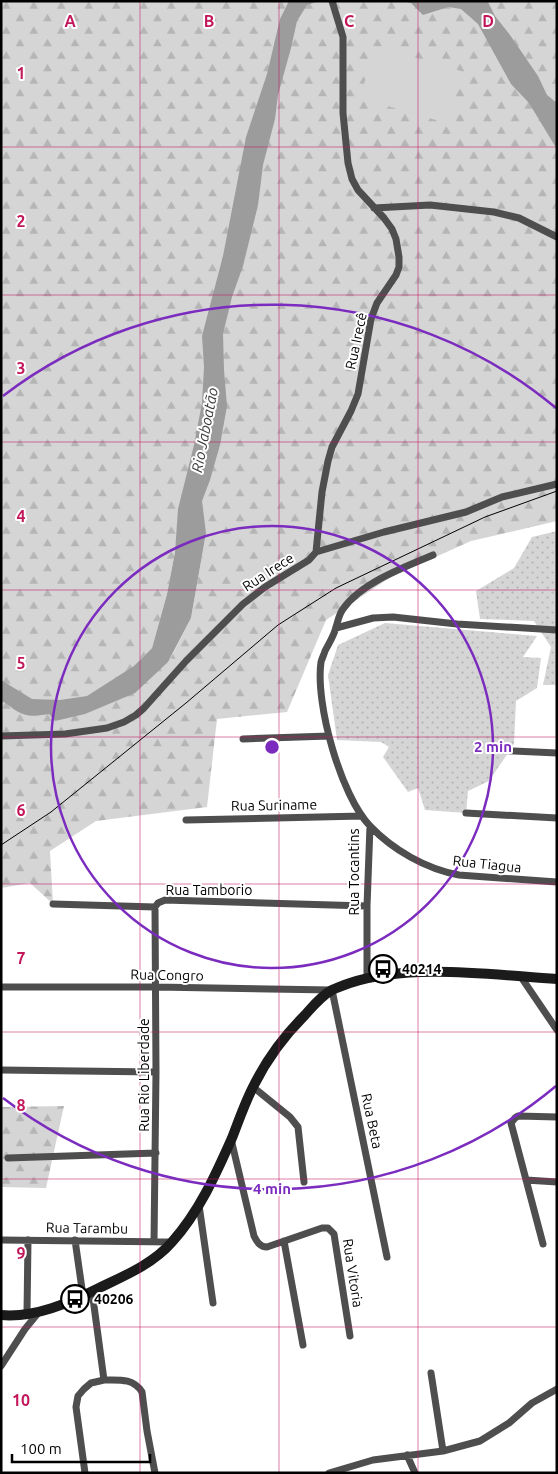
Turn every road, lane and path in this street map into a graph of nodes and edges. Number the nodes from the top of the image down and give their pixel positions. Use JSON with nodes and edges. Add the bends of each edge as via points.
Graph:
{"nodes":[{"id":1,"x":332,"y":1,"type":"edge"},
{"id":2,"x":374,"y":208,"type":"junction"},
{"id":3,"x":557,"y":237,"type":"edge"},
{"id":4,"x":557,"y":484,"type":"edge"},
{"id":5,"x":316,"y":552,"type":"junction"},
{"id":6,"x":433,"y":555,"type":"dead end"},
{"id":7,"x":336,"y":628,"type":"junction"},
{"id":8,"x":557,"y":630,"type":"edge"},
{"id":9,"x":1,"y":736,"type":"edge"},
{"id":10,"x":329,"y":736,"type":"junction"},
{"id":11,"x":243,"y":739,"type":"dead end"},
{"id":12,"x":493,"y":750,"type":"dead end"},
{"id":13,"x":557,"y":753,"type":"edge"},
{"id":14,"x":466,"y":813,"type":"dead end"},
{"id":15,"x":362,"y":816,"type":"junction"},
{"id":16,"x":557,"y":818,"type":"edge"},
{"id":17,"x":186,"y":820,"type":"dead end"},
{"id":18,"x":370,"y":826,"type":"junction"},
{"id":19,"x":557,"y":882,"type":"edge"},
{"id":20,"x":53,"y":904,"type":"dead end"},
{"id":21,"x":367,"y":906,"type":"junction"},
{"id":22,"x":155,"y":907,"type":"junction"},
{"id":23,"x":520,"y":977,"type":"junction"},
{"id":24,"x":367,"y":978,"type":"junction"},
{"id":25,"x":557,"y":979,"type":"edge"},
{"id":26,"x":1,"y":987,"type":"edge"},
{"id":27,"x":156,"y":987,"type":"junction"},
{"id":28,"x":332,"y":990,"type":"junction"},
{"id":29,"x":557,"y":1030,"type":"edge"},
{"id":30,"x":1,"y":1070,"type":"edge"},
{"id":31,"x":156,"y":1072,"type":"junction"},
{"id":32,"x":253,"y":1087,"type":"junction"},
{"id":33,"x":557,"y":1117,"type":"edge"},
{"id":34,"x":231,"y":1139,"type":"junction"},
{"id":35,"x":156,"y":1153,"type":"junction"},
{"id":36,"x":8,"y":1158,"type":"dead end"},
{"id":37,"x":526,"y":1180,"type":"junction"},
{"id":38,"x":304,"y":1182,"type":"dead end"},
{"id":39,"x":557,"y":1182,"type":"edge"},
{"id":40,"x":199,"y":1205,"type":"junction"},
{"id":41,"x":1,"y":1240,"type":"edge"},
{"id":42,"x":28,"y":1240,"type":"junction"},
{"id":43,"x":75,"y":1240,"type":"junction"},
{"id":44,"x":284,"y":1240,"type":"junction"},
{"id":45,"x":154,"y":1242,"type":"junction"},
{"id":46,"x":172,"y":1242,"type":"junction"},
{"id":47,"x":543,"y":1244,"type":"dead end"},
{"id":48,"x":387,"y":1257,"type":"dead end"},
{"id":49,"x":88,"y":1294,"type":"junction"},
{"id":50,"x":213,"y":1304,"type":"dead end"},
{"id":51,"x":39,"y":1312,"type":"junction"},
{"id":52,"x":27,"y":1313,"type":"junction"},
{"id":53,"x":1,"y":1315,"type":"edge"},
{"id":54,"x":350,"y":1336,"type":"dead end"},
{"id":55,"x":303,"y":1345,"type":"dead end"},
{"id":56,"x":1,"y":1366,"type":"edge"},
{"id":57,"x":431,"y":1373,"type":"dead end"},
{"id":58,"x":104,"y":1380,"type":"junction"},
{"id":59,"x":557,"y":1389,"type":"edge"},
{"id":60,"x":443,"y":1452,"type":"junction"},
{"id":61,"x":407,"y":1455,"type":"junction"},
{"id":62,"x":85,"y":1473,"type":"edge"},
{"id":63,"x":155,"y":1473,"type":"edge"},
{"id":64,"x":329,"y":1473,"type":"edge"},
{"id":65,"x":415,"y":1473,"type":"edge"}],
"edges":[{"from":1,"to":2,"type":"street","name":"Rua Irecê","via":[[343,37],[342,113],[348,163],[358,190]]},
{"from":2,"to":3,"type":"street","via":[[430,205],[494,212],[519,218]]},
{"from":2,"to":5,"type":"street","name":"Rua Irecê","via":[[392,229],[399,266],[371,319],[358,394],[328,460]]},
{"from":4,"to":5,"type":"street","name":"Rua Irece"},
{"from":5,"to":9,"type":"street","name":"Rua Irece","via":[[243,604],[136,715],[107,728],[65,734]]},
{"from":6,"to":7,"type":"street","name":"Rua Tocantins","via":[[390,574],[351,600],[341,611]]},
{"from":7,"to":8,"type":"street","via":[[373,618],[393,618]]},
{"from":7,"to":10,"type":"street","name":"Rua Tocantins","via":[[321,660]]},
{"from":10,"to":11,"type":"street"},
{"from":10,"to":15,"type":"street","name":"Rua Tocantins","via":[[337,764]]},
{"from":12,"to":13,"type":"street"},
{"from":14,"to":16,"type":"street"},
{"from":15,"to":17,"type":"street","name":"Rua Suriname"},
{"from":15,"to":18,"type":"street","name":"Rua Tocantins"},
{"from":18,"to":19,"type":"street","name":"Rua Tiagua","via":[[419,862],[447,873]]},
{"from":18,"to":21,"type":"street","name":"Rua Tocantins"},
{"from":20,"to":22,"type":"street","name":"Rua Tamborio"},
{"from":21,"to":22,"type":"street","name":"Rua Tamborio","via":[[165,900]]},
{"from":21,"to":24,"type":"street","name":"Rua Tocantins"},
{"from":22,"to":27,"type":"street","name":"Rua Rio Liberdade"},
{"from":23,"to":24,"type":"main road","via":[[437,972]]},
{"from":23,"to":25,"type":"main road"},
{"from":23,"to":29,"type":"street"},
{"from":24,"to":28,"type":"main road"},
{"from":26,"to":27,"type":"street","name":"Rua Congro"},
{"from":27,"to":28,"type":"street","name":"Rua Congro"},
{"from":27,"to":31,"type":"street","name":"Rua Rio Liberdade"},
{"from":28,"to":32,"type":"main road","via":[[296,1024],[270,1056]]},
{"from":28,"to":48,"type":"street","name":"Rua Beta"},
{"from":30,"to":31,"type":"street"},
{"from":31,"to":35,"type":"street","name":"Rua Rio Liberdade"},
{"from":32,"to":34,"type":"main road"},
{"from":32,"to":38,"type":"street","via":[[298,1127]]},
{"from":33,"to":37,"type":"street","via":[[518,1116],[512,1120]]},
{"from":34,"to":40,"type":"main road"},
{"from":34,"to":44,"type":"street","name":"Rua Vitoria","via":[[254,1236],[263,1247]]},
{"from":35,"to":36,"type":"street"},
{"from":35,"to":45,"type":"street","name":"Rua Rio Liberdade"},
{"from":37,"to":39,"type":"street"},
{"from":37,"to":47,"type":"street"},
{"from":40,"to":46,"type":"main road"},
{"from":40,"to":50,"type":"street"},
{"from":41,"to":42,"type":"street","name":"Rua Tarambu"},
{"from":42,"to":43,"type":"street","name":"Rua Tarambu"},
{"from":42,"to":52,"type":"street"},
{"from":43,"to":45,"type":"street","name":"Rua Tarambu"},
{"from":43,"to":49,"type":"street"},
{"from":44,"to":54,"type":"street","name":"Rua Vitoria","via":[[322,1228],[328,1228],[334,1234]]},
{"from":44,"to":55,"type":"street"},
{"from":45,"to":46,"type":"street","name":"Rua Tarambu"},
{"from":46,"to":49,"type":"main road","via":[[153,1259]]},
{"from":49,"to":51,"type":"main road"},
{"from":49,"to":58,"type":"street"},
{"from":51,"to":52,"type":"main road"},
{"from":51,"to":56,"type":"street"},
{"from":52,"to":53,"type":"main road"},
{"from":57,"to":60,"type":"street"},
{"from":58,"to":62,"type":"street","via":[[91,1382],[78,1396],[76,1408]]},
{"from":58,"to":63,"type":"street","via":[[133,1382],[142,1392]]},
{"from":59,"to":60,"type":"street","via":[[532,1402],[509,1423],[480,1442]]},
{"from":60,"to":61,"type":"street"},
{"from":61,"to":64,"type":"street","via":[[374,1460]]},
{"from":61,"to":65,"type":"street"}]}
